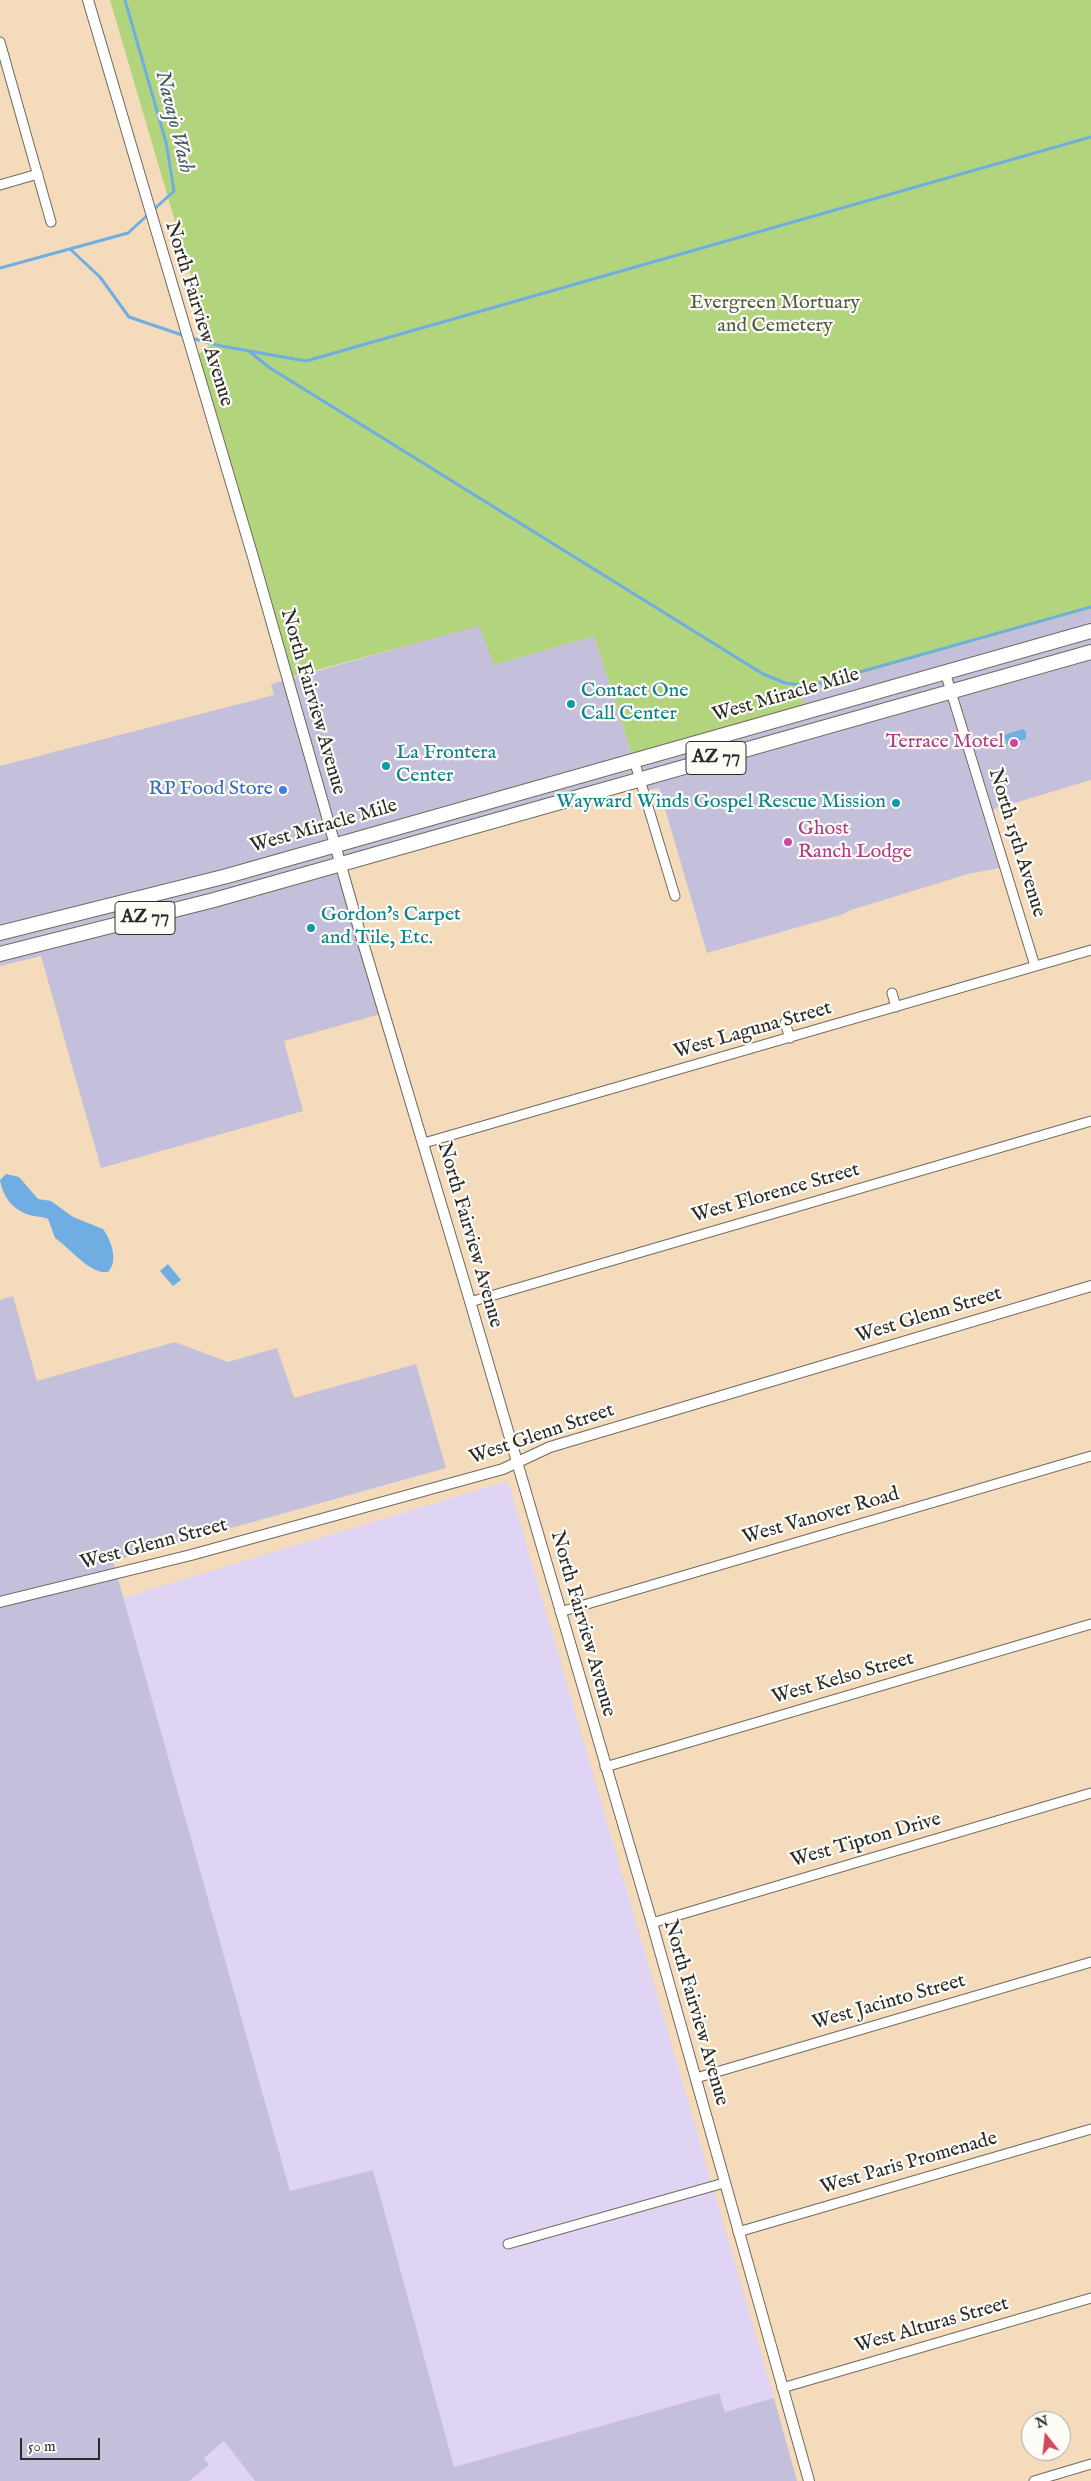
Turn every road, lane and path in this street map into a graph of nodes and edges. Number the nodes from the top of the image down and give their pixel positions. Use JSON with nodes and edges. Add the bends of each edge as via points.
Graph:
{"nodes":[{"id":1,"x":88,"y":0,"type":"edge"},
{"id":2,"x":1,"y":48,"type":"edge"},
{"id":3,"x":38,"y":174,"type":"junction"},
{"id":4,"x":0,"y":185,"type":"edge"},
{"id":5,"x":51,"y":222,"type":"dead end"},
{"id":6,"x":1091,"y":631,"type":"edge"},
{"id":7,"x":1091,"y":652,"type":"edge"},
{"id":8,"x":945,"y":672,"type":"junction"},
{"id":9,"x":951,"y":692,"type":"junction"},
{"id":10,"x":634,"y":760,"type":"junction"},
{"id":11,"x":640,"y":780,"type":"junction"},
{"id":12,"x":335,"y":845,"type":"junction"},
{"id":13,"x":340,"y":865,"type":"junction"},
{"id":14,"x":675,"y":896,"type":"dead end"},
{"id":15,"x":22,"y":928,"type":"junction"},
{"id":16,"x":0,"y":933,"type":"edge"},
{"id":17,"x":0,"y":945,"type":"edge"},
{"id":18,"x":1091,"y":950,"type":"edge"},
{"id":19,"x":0,"y":954,"type":"edge"},
{"id":20,"x":1035,"y":966,"type":"junction"},
{"id":21,"x":892,"y":993,"type":"dead end"},
{"id":22,"x":896,"y":1007,"type":"junction"},
{"id":23,"x":785,"y":1023,"type":"dead end"},
{"id":24,"x":790,"y":1038,"type":"junction"},
{"id":25,"x":1091,"y":1121,"type":"edge"},
{"id":26,"x":424,"y":1143,"type":"junction"},
{"id":27,"x":1091,"y":1286,"type":"edge"},
{"id":28,"x":470,"y":1302,"type":"junction"},
{"id":29,"x":1091,"y":1456,"type":"edge"},
{"id":30,"x":516,"y":1461,"type":"junction"},
{"id":31,"x":0,"y":1602,"type":"edge"},
{"id":32,"x":560,"y":1612,"type":"junction"},
{"id":33,"x":1091,"y":1624,"type":"edge"},
{"id":34,"x":605,"y":1767,"type":"junction"},
{"id":35,"x":1091,"y":1793,"type":"edge"},
{"id":36,"x":652,"y":1923,"type":"junction"},
{"id":37,"x":1091,"y":1962,"type":"edge"},
{"id":38,"x":696,"y":2078,"type":"junction"},
{"id":39,"x":1091,"y":2129,"type":"edge"},
{"id":40,"x":724,"y":2183,"type":"junction"},
{"id":41,"x":738,"y":2232,"type":"junction"},
{"id":42,"x":508,"y":2244,"type":"dead end"},
{"id":43,"x":1091,"y":2298,"type":"edge"},
{"id":44,"x":782,"y":2388,"type":"junction"},
{"id":45,"x":1091,"y":2464,"type":"edge"},
{"id":46,"x":809,"y":2481,"type":"edge"},
{"id":47,"x":1034,"y":2481,"type":"edge"}],
"edges":[{"from":1,"to":12,"type":"street","name":"North Fairview Avenue"},
{"from":2,"to":3,"type":"street"},
{"from":3,"to":4,"type":"street"},
{"from":3,"to":5,"type":"street"},
{"from":6,"to":8,"type":"highway","name":"West Miracle Mile","number":"AZ 77"},
{"from":7,"to":9,"type":"highway","name":"West Miracle Mile","number":"AZ 77"},
{"from":8,"to":9,"type":"street","name":"North 15th Avenue"},
{"from":8,"to":10,"type":"highway","name":"West Miracle Mile","number":"AZ 77"},
{"from":9,"to":11,"type":"highway","name":"West Miracle Mile","number":"AZ 77"},
{"from":9,"to":20,"type":"street","name":"North 15th Avenue"},
{"from":10,"to":11,"type":"street"},
{"from":10,"to":12,"type":"highway","name":"West Miracle Mile","number":"AZ 77"},
{"from":11,"to":13,"type":"highway","name":"West Miracle Mile","number":"AZ 77"},
{"from":11,"to":14,"type":"street"},
{"from":12,"to":13,"type":"street","name":"North Fairview Avenue"},
{"from":12,"to":15,"type":"highway","name":"West Miracle Mile","number":"AZ 77"},
{"from":13,"to":19,"type":"highway","name":"West Miracle Mile","number":"AZ 77","via":[[206,903]]},
{"from":13,"to":26,"type":"street","name":"North Fairview Avenue"},
{"from":15,"to":16,"type":"highway","name":"West Miracle Mile","number":"AZ 77"},
{"from":15,"to":17,"type":"highway","via":[[20,936]]},
{"from":18,"to":20,"type":"street","name":"West Laguna Street"},
{"from":20,"to":22,"type":"street","name":"West Laguna Street"},
{"from":21,"to":22,"type":"street"},
{"from":22,"to":24,"type":"street","name":"West Laguna Street"},
{"from":23,"to":24,"type":"street"},
{"from":24,"to":26,"type":"street","name":"West Laguna Street"},
{"from":25,"to":28,"type":"street","name":"West Florence Street"},
{"from":26,"to":28,"type":"street","name":"North Fairview Avenue"},
{"from":27,"to":30,"type":"street","name":"West Glenn Street","via":[[550,1448]]},
{"from":28,"to":30,"type":"street","name":"North Fairview Avenue"},
{"from":29,"to":32,"type":"street","name":"West Vanover Road"},
{"from":30,"to":31,"type":"street","name":"West Glenn Street","via":[[487,1474],[191,1555]]},
{"from":30,"to":32,"type":"street","name":"North Fairview Avenue"},
{"from":32,"to":34,"type":"street","name":"North Fairview Avenue"},
{"from":33,"to":34,"type":"street","name":"West Kelso Street"},
{"from":34,"to":36,"type":"street","name":"North Fairview Avenue"},
{"from":35,"to":36,"type":"street","name":"West Tipton Drive"},
{"from":36,"to":38,"type":"street","name":"North Fairview Avenue"},
{"from":37,"to":38,"type":"street","name":"West Jacinto Street"},
{"from":38,"to":40,"type":"street","name":"North Fairview Avenue"},
{"from":39,"to":41,"type":"street","name":"West Paris Promenade"},
{"from":40,"to":41,"type":"street","name":"North Fairview Avenue"},
{"from":40,"to":42,"type":"street"},
{"from":41,"to":44,"type":"street","name":"North Fairview Avenue"},
{"from":43,"to":44,"type":"street","name":"West Alturas Street"},
{"from":44,"to":46,"type":"street","name":"North Fairview Avenue"},
{"from":45,"to":47,"type":"street"}]}
